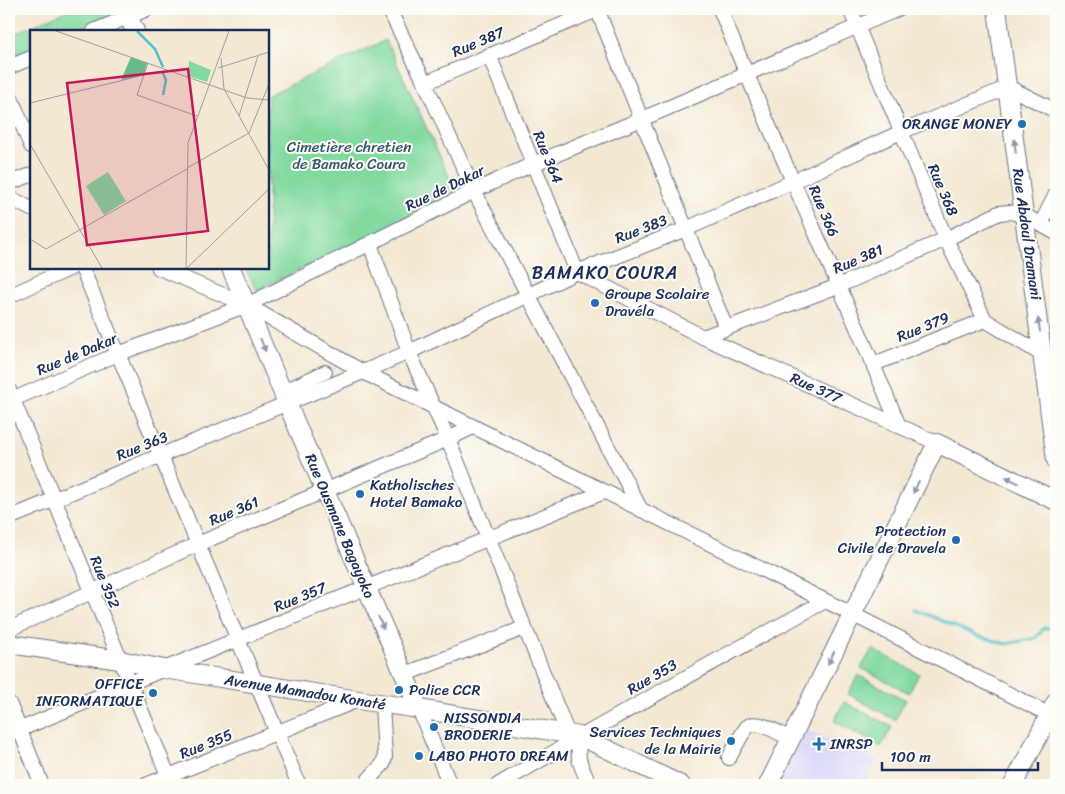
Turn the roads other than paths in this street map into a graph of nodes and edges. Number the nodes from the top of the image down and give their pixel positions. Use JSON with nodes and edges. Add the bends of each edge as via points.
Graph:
{"nodes":[{"id":1,"x":147,"y":9,"type":"edge"},
{"id":2,"x":389,"y":9,"type":"edge"},
{"id":3,"x":597,"y":9,"type":"edge"},
{"id":4,"x":720,"y":9,"type":"edge"},
{"id":5,"x":850,"y":9,"type":"edge"},
{"id":6,"x":898,"y":9,"type":"edge"},
{"id":7,"x":997,"y":9,"type":"edge"},
{"id":8,"x":130,"y":19,"type":"edge"},
{"id":9,"x":857,"y":26,"type":"junction"},
{"id":10,"x":97,"y":30,"type":"edge"},
{"id":11,"x":489,"y":56,"type":"junction"},
{"id":12,"x":30,"y":58,"type":"edge"},
{"id":13,"x":9,"y":67,"type":"edge"},
{"id":14,"x":746,"y":74,"type":"junction"},
{"id":15,"x":425,"y":82,"type":"junction"},
{"id":16,"x":1008,"y":87,"type":"junction"},
{"id":17,"x":9,"y":93,"type":"edge"},
{"id":18,"x":1056,"y":111,"type":"edge"},
{"id":19,"x":642,"y":119,"type":"junction"},
{"id":20,"x":900,"y":132,"type":"junction"},
{"id":21,"x":30,"y":144,"type":"edge"},
{"id":22,"x":533,"y":164,"type":"junction"},
{"id":23,"x":30,"y":175,"type":"edge"},
{"id":24,"x":794,"y":181,"type":"junction"},
{"id":25,"x":9,"y":183,"type":"edge"},
{"id":26,"x":474,"y":191,"type":"junction"},
{"id":27,"x":1056,"y":194,"type":"edge"},
{"id":28,"x":9,"y":197,"type":"edge"},
{"id":29,"x":30,"y":208,"type":"edge"},
{"id":30,"x":1024,"y":215,"type":"junction"},
{"id":31,"x":1041,"y":224,"type":"junction"},
{"id":32,"x":686,"y":229,"type":"junction"},
{"id":33,"x":1056,"y":232,"type":"edge"},
{"id":34,"x":946,"y":239,"type":"junction"},
{"id":35,"x":370,"y":244,"type":"junction"},
{"id":36,"x":69,"y":269,"type":"edge"},
{"id":37,"x":82,"y":269,"type":"edge"},
{"id":38,"x":161,"y":269,"type":"edge"},
{"id":39,"x":231,"y":269,"type":"edge"},
{"id":40,"x":577,"y":272,"type":"junction"},
{"id":41,"x":838,"y":286,"type":"junction"},
{"id":42,"x":528,"y":295,"type":"junction"},
{"id":43,"x":9,"y":296,"type":"edge"},
{"id":44,"x":247,"y":305,"type":"junction"},
{"id":45,"x":985,"y":320,"type":"junction"},
{"id":46,"x":726,"y":328,"type":"junction"},
{"id":47,"x":703,"y":336,"type":"junction"},
{"id":48,"x":409,"y":352,"type":"junction"},
{"id":49,"x":118,"y":354,"type":"junction"},
{"id":50,"x":1050,"y":359,"type":"edge"},
{"id":51,"x":874,"y":364,"type":"junction"},
{"id":52,"x":325,"y":372,"type":"dead end"},
{"id":53,"x":364,"y":372,"type":"junction"},
{"id":54,"x":10,"y":397,"type":"edge"},
{"id":55,"x":285,"y":398,"type":"junction"},
{"id":56,"x":434,"y":407,"type":"junction"},
{"id":57,"x":899,"y":426,"type":"junction"},
{"id":58,"x":474,"y":427,"type":"junction"},
{"id":59,"x":448,"y":439,"type":"junction"},
{"id":60,"x":938,"y":443,"type":"junction"},
{"id":61,"x":161,"y":456,"type":"junction"},
{"id":62,"x":1056,"y":460,"type":"edge"},
{"id":63,"x":325,"y":490,"type":"junction"},
{"id":64,"x":604,"y":492,"type":"junction"},
{"id":65,"x":54,"y":499,"type":"junction"},
{"id":66,"x":1056,"y":501,"type":"edge"},
{"id":67,"x":641,"y":510,"type":"junction"},
{"id":68,"x":9,"y":518,"type":"edge"},
{"id":69,"x":488,"y":538,"type":"junction"},
{"id":70,"x":198,"y":544,"type":"junction"},
{"id":71,"x":366,"y":588,"type":"junction"},
{"id":72,"x":92,"y":592,"type":"junction"},
{"id":73,"x":825,"y":601,"type":"junction"},
{"id":74,"x":852,"y":614,"type":"junction"},
{"id":75,"x":524,"y":628,"type":"junction"},
{"id":76,"x":9,"y":629,"type":"edge"},
{"id":77,"x":238,"y":639,"type":"junction"},
{"id":78,"x":9,"y":644,"type":"edge"},
{"id":79,"x":120,"y":660,"type":"junction"},
{"id":80,"x":164,"y":669,"type":"junction"},
{"id":81,"x":403,"y":674,"type":"junction"},
{"id":82,"x":130,"y":683,"type":"junction"},
{"id":83,"x":257,"y":684,"type":"junction"},
{"id":84,"x":358,"y":700,"type":"junction"},
{"id":85,"x":9,"y":703,"type":"edge"},
{"id":86,"x":382,"y":704,"type":"junction"},
{"id":87,"x":419,"y":709,"type":"junction"},
{"id":88,"x":1054,"y":712,"type":"edge"},
{"id":89,"x":14,"y":732,"type":"edge"},
{"id":90,"x":277,"y":733,"type":"junction"},
{"id":91,"x":574,"y":735,"type":"junction"},
{"id":92,"x":790,"y":739,"type":"junction"},
{"id":93,"x":729,"y":758,"type":"dead end"},
{"id":94,"x":369,"y":779,"type":"dead end"},
{"id":95,"x":170,"y":781,"type":"edge"},
{"id":96,"x":42,"y":785,"type":"edge"},
{"id":97,"x":146,"y":785,"type":"edge"},
{"id":98,"x":299,"y":785,"type":"edge"},
{"id":99,"x":450,"y":785,"type":"edge"},
{"id":100,"x":498,"y":785,"type":"edge"},
{"id":101,"x":590,"y":785,"type":"edge"},
{"id":102,"x":681,"y":785,"type":"edge"},
{"id":103,"x":768,"y":785,"type":"edge"},
{"id":104,"x":1013,"y":785,"type":"edge"}],
"edges":[{"from":1,"to":8,"type":"street"},
{"from":2,"to":15,"type":"street"},
{"from":3,"to":11,"type":"street","name":"Rue 387"},
{"from":3,"to":19,"type":"street"},
{"from":4,"to":14,"type":"street","name":"Rue 366"},
{"from":5,"to":9,"type":"street","name":"Rue 368"},
{"from":6,"to":9,"type":"street","name":"Rue de Dakar"},
{"from":7,"to":16,"type":"main road","name":"Rue Abdoul Dramani"},
{"from":8,"to":10,"type":"street"},
{"from":9,"to":14,"type":"street","name":"Rue de Dakar"},
{"from":9,"to":20,"type":"street","name":"Rue 368"},
{"from":11,"to":15,"type":"street","name":"Rue 387"},
{"from":11,"to":22,"type":"street","name":"Rue 364"},
{"from":12,"to":13,"type":"street"},
{"from":14,"to":19,"type":"street","name":"Rue de Dakar"},
{"from":14,"to":24,"type":"street","name":"Rue 366"},
{"from":15,"to":26,"type":"street"},
{"from":16,"to":18,"type":"street"},
{"from":16,"to":20,"type":"street","name":"Rue 383"},
{"from":30,"to":16,"type":"main road","name":"Rue Abdoul Dramani","one_way":true},
{"from":17,"to":21,"type":"street"},
{"from":19,"to":22,"type":"street","name":"Rue de Dakar"},
{"from":19,"to":32,"type":"street"},
{"from":20,"to":24,"type":"street","name":"Rue 383"},
{"from":20,"to":34,"type":"street","name":"Rue 368"},
{"from":22,"to":26,"type":"street","name":"Rue de Dakar"},
{"from":22,"to":40,"type":"street","name":"Rue 364"},
{"from":23,"to":25,"type":"street"},
{"from":24,"to":32,"type":"street","name":"Rue 383"},
{"from":24,"to":41,"type":"street","name":"Rue 366"},
{"from":26,"to":35,"type":"street","name":"Rue de Dakar"},
{"from":26,"to":42,"type":"street"},
{"from":27,"to":31,"type":"street"},
{"from":28,"to":29,"type":"street"},
{"from":30,"to":31,"type":"street"},
{"from":30,"to":34,"type":"street","name":"Rue 381","via":[[999,213]]},
{"from":50,"to":30,"type":"main road","name":"Rue Abdoul Dramani","one_way":true},
{"from":31,"to":33,"type":"street"},
{"from":32,"to":40,"type":"street","name":"Rue 383"},
{"from":32,"to":46,"type":"street"},
{"from":34,"to":41,"type":"street","name":"Rue 381"},
{"from":34,"to":45,"type":"street","name":"Rue 368"},
{"from":35,"to":44,"type":"street","name":"Rue de Dakar"},
{"from":35,"to":48,"type":"street"},
{"from":36,"to":43,"type":"street"},
{"from":37,"to":49,"type":"street"},
{"from":38,"to":44,"type":"street"},
{"from":39,"to":44,"type":"main road","name":"Rue Ousmane Bagayoko"},
{"from":40,"to":42,"type":"street","name":"Rue 383"},
{"from":40,"to":47,"type":"street","name":"Rue 377"},
{"from":41,"to":46,"type":"street","name":"Rue 381"},
{"from":41,"to":51,"type":"street","name":"Rue 366"},
{"from":42,"to":48,"type":"street","name":"Rue 383"},
{"from":42,"to":67,"type":"street"},
{"from":44,"to":49,"type":"street","name":"Rue de Dakar"},
{"from":44,"to":53,"type":"street"},
{"from":44,"to":55,"type":"main road","name":"Rue Ousmane Bagayoko","one_way":true},
{"from":45,"to":50,"type":"street"},
{"from":45,"to":51,"type":"street","name":"Rue 379"},
{"from":46,"to":47,"type":"street","name":"Rue 381"},
{"from":47,"to":57,"type":"street","name":"Rue 377"},
{"from":48,"to":53,"type":"street","name":"Rue 383"},
{"from":48,"to":56,"type":"street"},
{"from":49,"to":54,"type":"street","name":"Rue de Dakar"},
{"from":49,"to":61,"type":"street"},
{"from":50,"to":62,"type":"main road","name":"Rue Abdoul Dramani"},
{"from":51,"to":57,"type":"street","name":"Rue 366"},
{"from":52,"to":55,"type":"street"},
{"from":53,"to":55,"type":"street","name":"Rue 383"},
{"from":53,"to":56,"type":"street"},
{"from":54,"to":65,"type":"street","name":"Rue 352"},
{"from":55,"to":61,"type":"street","name":"Rue 363"},
{"from":55,"to":63,"type":"main road","name":"Rue Ousmane Bagayoko"},
{"from":56,"to":58,"type":"street"},
{"from":56,"to":59,"type":"street"},
{"from":57,"to":60,"type":"street","name":"Rue 377"},
{"from":58,"to":59,"type":"street","name":"Rue 361"},
{"from":58,"to":64,"type":"street"},
{"from":59,"to":63,"type":"street","name":"Rue 361"},
{"from":59,"to":69,"type":"street"},
{"from":66,"to":60,"type":"main road","name":"Rue 377","one_way":true},
{"from":60,"to":74,"type":"main road","one_way":true},
{"from":61,"to":65,"type":"street","name":"Rue 363"},
{"from":61,"to":70,"type":"street"},
{"from":63,"to":70,"type":"street","name":"Rue 361"},
{"from":63,"to":71,"type":"main road","name":"Rue Ousmane Bagayoko"},
{"from":64,"to":67,"type":"street"},
{"from":64,"to":69,"type":"street","name":"Rue 357"},
{"from":65,"to":68,"type":"street","name":"Rue 363"},
{"from":65,"to":72,"type":"street","name":"Rue 352"},
{"from":67,"to":73,"type":"street"},
{"from":69,"to":71,"type":"street","name":"Rue 357"},
{"from":69,"to":75,"type":"street"},
{"from":70,"to":72,"type":"street","name":"Rue 361"},
{"from":70,"to":77,"type":"street"},
{"from":71,"to":77,"type":"street","name":"Rue 357"},
{"from":71,"to":81,"type":"main road","name":"Rue Ousmane Bagayoko","one_way":true},
{"from":72,"to":76,"type":"street","name":"Rue 361"},
{"from":72,"to":79,"type":"street","name":"Rue 352"},
{"from":73,"to":74,"type":"street"},
{"from":73,"to":91,"type":"street","name":"Rue 353"},
{"from":74,"to":88,"type":"street"},
{"from":74,"to":92,"type":"main road","one_way":true},
{"from":75,"to":81,"type":"street"},
{"from":75,"to":91,"type":"street"},
{"from":77,"to":80,"type":"street","name":"Rue 357"},
{"from":77,"to":83,"type":"street"},
{"from":78,"to":79,"type":"main road","name":"Avenue Mamadou Konaté"},
{"from":79,"to":80,"type":"main road","name":"Avenue Mamadou Konaté"},
{"from":79,"to":82,"type":"street","name":"Rue 352"},
{"from":80,"to":82,"type":"street","name":"Rue 357"},
{"from":80,"to":83,"type":"main road","name":"Avenue Mamadou Konaté"},
{"from":81,"to":87,"type":"main road","name":"Rue Ousmane Bagayoko"},
{"from":82,"to":89,"type":"street","name":"Rue 357"},
{"from":82,"to":95,"type":"street","name":"Rue 352"},
{"from":83,"to":84,"type":"main road","name":"Avenue Mamadou Konaté"},
{"from":83,"to":90,"type":"street"},
{"from":84,"to":86,"type":"main road","name":"Avenue Mamadou Konaté"},
{"from":84,"to":90,"type":"street","name":"Rue 355"},
{"from":85,"to":89,"type":"street"},
{"from":86,"to":87,"type":"main road","name":"Avenue Mamadou Konaté"},
{"from":86,"to":94,"type":"street","via":[[385,757]]},
{"from":87,"to":91,"type":"main road","name":"Avenue Mamadou Konaté"},
{"from":87,"to":99,"type":"street","name":"Rue Ousmane Bagayoko"},
{"from":88,"to":104,"type":"main road"},
{"from":89,"to":96,"type":"street"},
{"from":90,"to":95,"type":"street","name":"Rue 355"},
{"from":90,"to":98,"type":"street"},
{"from":91,"to":100,"type":"street","name":"Rue 353"},
{"from":91,"to":101,"type":"street","via":[[578,760]]},
{"from":91,"to":102,"type":"main road","name":"Avenue Mamadou Konaté"},
{"from":92,"to":93,"type":"street","via":[[764,726],[752,724]]},
{"from":92,"to":103,"type":"main road"},
{"from":95,"to":97,"type":"street","name":"Rue 355"}]}
